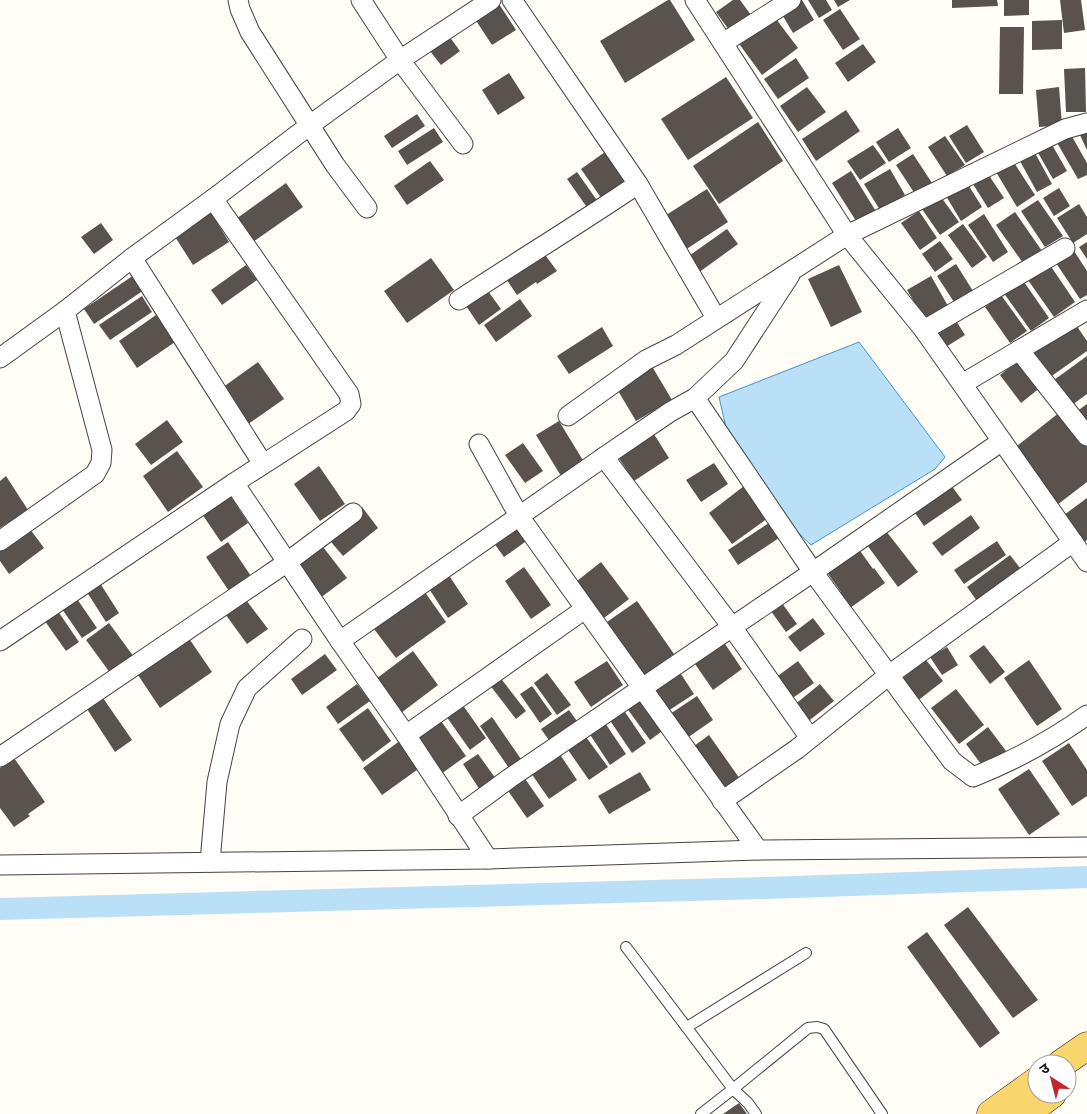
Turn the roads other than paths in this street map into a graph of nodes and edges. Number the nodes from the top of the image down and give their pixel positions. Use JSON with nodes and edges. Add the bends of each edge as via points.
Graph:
{"nodes":[{"id":1,"x":238,"y":0,"type":"edge"},
{"id":2,"x":362,"y":0,"type":"edge"},
{"id":3,"x":491,"y":0,"type":"edge"},
{"id":4,"x":512,"y":0,"type":"edge"},
{"id":5,"x":695,"y":0,"type":"edge"},
{"id":6,"x":791,"y":0,"type":"edge"},
{"id":7,"x":723,"y":43,"type":"junction"},
{"id":8,"x":400,"y":60,"type":"junction"},
{"id":9,"x":1087,"y":122,"type":"edge"},
{"id":10,"x":310,"y":125,"type":"junction"},
{"id":11,"x":463,"y":144,"type":"dead end"},
{"id":12,"x":638,"y":184,"type":"junction"},
{"id":13,"x":213,"y":200,"type":"junction"},
{"id":14,"x":367,"y":208,"type":"dead end"},
{"id":15,"x":847,"y":235,"type":"junction"},
{"id":16,"x":1065,"y":248,"type":"dead end"},
{"id":17,"x":132,"y":258,"type":"junction"},
{"id":18,"x":793,"y":269,"type":"junction"},
{"id":19,"x":459,"y":300,"type":"dead end"},
{"id":20,"x":1087,"y":310,"type":"edge"},
{"id":21,"x":65,"y":311,"type":"junction"},
{"id":22,"x":716,"y":318,"type":"junction"},
{"id":23,"x":924,"y":330,"type":"junction"},
{"id":24,"x":1019,"y":350,"type":"junction"},
{"id":25,"x":0,"y":358,"type":"edge"},
{"id":26,"x":962,"y":384,"type":"junction"},
{"id":27,"x":695,"y":398,"type":"junction"},
{"id":28,"x":568,"y":416,"type":"dead end"},
{"id":29,"x":1087,"y":436,"type":"edge"},
{"id":30,"x":1002,"y":441,"type":"junction"},
{"id":31,"x":479,"y":444,"type":"dead end"},
{"id":32,"x":604,"y":456,"type":"junction"},
{"id":33,"x":264,"y":464,"type":"junction"},
{"id":34,"x":234,"y":483,"type":"junction"},
{"id":35,"x":353,"y":512,"type":"dead end"},
{"id":36,"x":519,"y":516,"type":"junction"},
{"id":37,"x":0,"y":541,"type":"edge"},
{"id":38,"x":1073,"y":542,"type":"junction"},
{"id":39,"x":1087,"y":562,"type":"edge"},
{"id":40,"x":286,"y":563,"type":"junction"},
{"id":41,"x":813,"y":572,"type":"junction"},
{"id":42,"x":585,"y":608,"type":"junction"},
{"id":43,"x":732,"y":627,"type":"junction"},
{"id":44,"x":302,"y":639,"type":"dead end"},
{"id":45,"x":0,"y":640,"type":"edge"},
{"id":46,"x":340,"y":641,"type":"junction"},
{"id":47,"x":889,"y":675,"type":"junction"},
{"id":48,"x":642,"y":688,"type":"junction"},
{"id":49,"x":1087,"y":715,"type":"edge"},
{"id":50,"x":406,"y":735,"type":"junction"},
{"id":51,"x":810,"y":738,"type":"junction"},
{"id":52,"x":3,"y":749,"type":"edge"},
{"id":53,"x":722,"y":801,"type":"junction"},
{"id":54,"x":458,"y":816,"type":"junction"},
{"id":55,"x":1087,"y":847,"type":"edge"},
{"id":56,"x":758,"y":850,"type":"junction"},
{"id":57,"x":488,"y":859,"type":"junction"},
{"id":58,"x":210,"y":862,"type":"junction"},
{"id":59,"x":0,"y":865,"type":"edge"},
{"id":60,"x":626,"y":947,"type":"dead end"},
{"id":61,"x":806,"y":953,"type":"dead end"},
{"id":62,"x":687,"y":1027,"type":"junction"},
{"id":63,"x":1087,"y":1046,"type":"edge"},
{"id":64,"x":1076,"y":1054,"type":"edge"},
{"id":65,"x":733,"y":1089,"type":"junction"},
{"id":66,"x":1027,"y":1089,"type":"edge"},
{"id":67,"x":1038,"y":1104,"type":"edge"},
{"id":68,"x":701,"y":1114,"type":"edge"},
{"id":69,"x":756,"y":1114,"type":"edge"},
{"id":70,"x":882,"y":1114,"type":"edge"},
{"id":71,"x":991,"y":1114,"type":"edge"},
{"id":72,"x":1025,"y":1114,"type":"edge"}],
"edges":[{"from":1,"to":10,"type":"street","via":[[250,32]]},
{"from":2,"to":8,"type":"street"},
{"from":3,"to":8,"type":"street"},
{"from":4,"to":12,"type":"street"},
{"from":5,"to":7,"type":"street"},
{"from":6,"to":7,"type":"street"},
{"from":7,"to":15,"type":"street"},
{"from":8,"to":10,"type":"street"},
{"from":8,"to":11,"type":"street"},
{"from":9,"to":15,"type":"street","via":[[1065,129]]},
{"from":10,"to":13,"type":"street"},
{"from":10,"to":14,"type":"street"},
{"from":12,"to":19,"type":"street"},
{"from":12,"to":22,"type":"street"},
{"from":13,"to":17,"type":"street"},
{"from":13,"to":33,"type":"street","via":[[349,394],[351,404],[346,411]]},
{"from":15,"to":18,"type":"street"},
{"from":15,"to":23,"type":"street"},
{"from":16,"to":23,"type":"street"},
{"from":17,"to":21,"type":"street"},
{"from":17,"to":33,"type":"street"},
{"from":18,"to":22,"type":"street"},
{"from":18,"to":27,"type":"street","via":[[734,361]]},
{"from":20,"to":24,"type":"street"},
{"from":21,"to":25,"type":"street"},
{"from":21,"to":37,"type":"street","via":[[102,450],[102,463],[95,474]]},
{"from":22,"to":28,"type":"street","via":[[676,345],[646,360]]},
{"from":23,"to":26,"type":"street"},
{"from":24,"to":26,"type":"street"},
{"from":24,"to":29,"type":"street"},
{"from":26,"to":30,"type":"street"},
{"from":27,"to":32,"type":"street"},
{"from":27,"to":41,"type":"street"},
{"from":30,"to":38,"type":"street"},
{"from":30,"to":41,"type":"street"},
{"from":31,"to":36,"type":"street"},
{"from":32,"to":36,"type":"street"},
{"from":32,"to":43,"type":"street"},
{"from":33,"to":34,"type":"street"},
{"from":34,"to":40,"type":"street"},
{"from":34,"to":45,"type":"street"},
{"from":35,"to":40,"type":"street"},
{"from":36,"to":42,"type":"street"},
{"from":36,"to":46,"type":"street"},
{"from":38,"to":39,"type":"street"},
{"from":38,"to":47,"type":"street"},
{"from":40,"to":46,"type":"street"},
{"from":40,"to":52,"type":"street"},
{"from":41,"to":43,"type":"street"},
{"from":41,"to":47,"type":"street"},
{"from":42,"to":48,"type":"street"},
{"from":42,"to":50,"type":"street"},
{"from":43,"to":48,"type":"street"},
{"from":43,"to":51,"type":"street"},
{"from":44,"to":58,"type":"street","via":[[247,688],[230,724],[217,782]]},
{"from":46,"to":50,"type":"street"},
{"from":47,"to":49,"type":"street","via":[[952,761],[973,777],[1022,755]]},
{"from":47,"to":51,"type":"street"},
{"from":48,"to":53,"type":"street"},
{"from":48,"to":54,"type":"street"},
{"from":50,"to":54,"type":"street"},
{"from":51,"to":53,"type":"street"},
{"from":53,"to":56,"type":"street"},
{"from":54,"to":57,"type":"street"},
{"from":55,"to":56,"type":"street"},
{"from":56,"to":57,"type":"street"},
{"from":57,"to":58,"type":"street"},
{"from":58,"to":59,"type":"street"},
{"from":60,"to":62,"type":"lane"},
{"from":61,"to":62,"type":"lane"},
{"from":62,"to":65,"type":"lane"},
{"from":63,"to":64,"type":"main road"},
{"from":65,"to":68,"type":"lane"},
{"from":65,"to":69,"type":"lane"},
{"from":65,"to":70,"type":"lane","via":[[808,1028],[817,1027],[824,1029]]},
{"from":66,"to":71,"type":"main road"},
{"from":67,"to":72,"type":"main road"}]}
